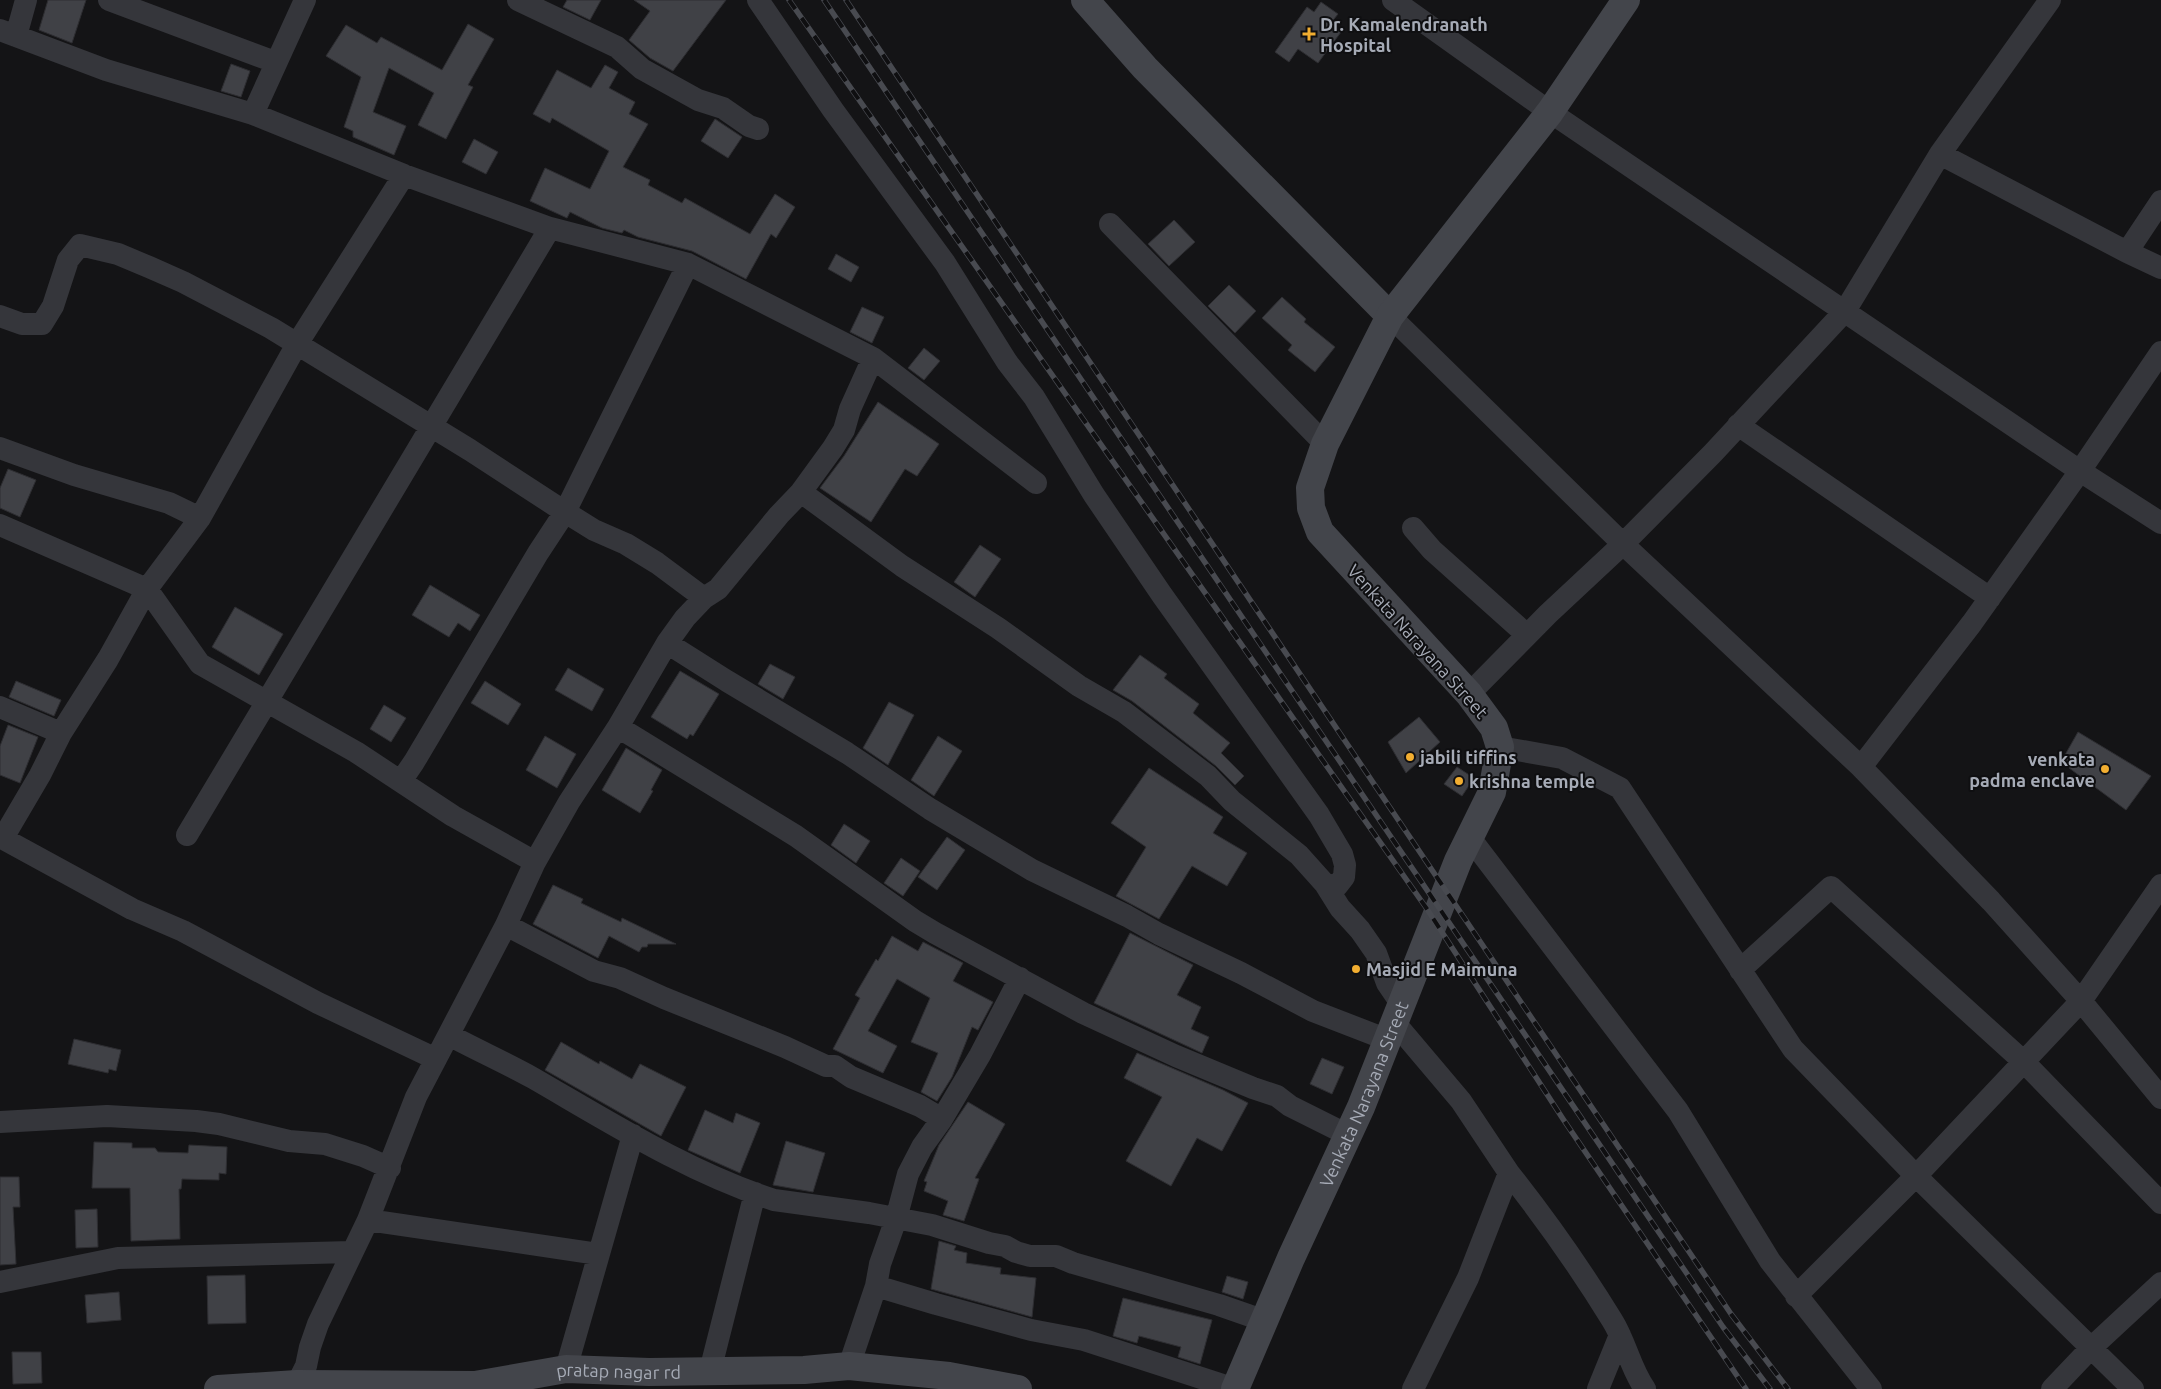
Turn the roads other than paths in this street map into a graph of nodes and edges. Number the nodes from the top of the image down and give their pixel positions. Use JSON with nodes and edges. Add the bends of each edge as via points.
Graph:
{"nodes":[{"id":1,"x":26,"y":0,"type":"edge"},
{"id":2,"x":109,"y":0,"type":"edge"},
{"id":3,"x":305,"y":0,"type":"edge"},
{"id":4,"x":518,"y":0,"type":"edge"},
{"id":5,"x":758,"y":0,"type":"edge"},
{"id":6,"x":1085,"y":0,"type":"edge"},
{"id":7,"x":1393,"y":0,"type":"edge"},
{"id":8,"x":1626,"y":0,"type":"edge"},
{"id":9,"x":2050,"y":0,"type":"edge"},
{"id":10,"x":8,"y":33,"type":"edge"},
{"id":11,"x":275,"y":62,"type":"junction"},
{"id":12,"x":1550,"y":112,"type":"junction"},
{"id":13,"x":253,"y":114,"type":"junction"},
{"id":14,"x":758,"y":129,"type":"dead end"},
{"id":15,"x":1940,"y":154,"type":"junction"},
{"id":16,"x":404,"y":175,"type":"junction"},
{"id":17,"x":2161,"y":201,"type":"edge"},
{"id":18,"x":1110,"y":224,"type":"dead end"},
{"id":19,"x":550,"y":228,"type":"junction"},
{"id":20,"x":2128,"y":252,"type":"junction"},
{"id":21,"x":688,"y":264,"type":"junction"},
{"id":22,"x":2161,"y":268,"type":"edge"},
{"id":23,"x":1845,"y":311,"type":"junction"},
{"id":24,"x":0,"y":316,"type":"edge"},
{"id":25,"x":1390,"y":316,"type":"junction"},
{"id":26,"x":297,"y":344,"type":"junction"},
{"id":27,"x":2161,"y":352,"type":"edge"},
{"id":28,"x":873,"y":358,"type":"junction"},
{"id":29,"x":1738,"y":425,"type":"junction"},
{"id":30,"x":432,"y":427,"type":"junction"},
{"id":31,"x":1325,"y":444,"type":"junction"},
{"id":32,"x":0,"y":448,"type":"edge"},
{"id":33,"x":2080,"y":471,"type":"junction"},
{"id":34,"x":1036,"y":483,"type":"dead end"},
{"id":35,"x":801,"y":492,"type":"junction"},
{"id":36,"x":566,"y":512,"type":"junction"},
{"id":37,"x":200,"y":518,"type":"junction"},
{"id":38,"x":2161,"y":523,"type":"edge"},
{"id":39,"x":0,"y":525,"type":"edge"},
{"id":40,"x":1413,"y":528,"type":"dead end"},
{"id":41,"x":1623,"y":544,"type":"junction"},
{"id":42,"x":147,"y":589,"type":"junction"},
{"id":43,"x":704,"y":598,"type":"junction"},
{"id":44,"x":1990,"y":598,"type":"junction"},
{"id":45,"x":1527,"y":635,"type":"junction"},
{"id":46,"x":667,"y":643,"type":"junction"},
{"id":47,"x":1469,"y":694,"type":"junction"},
{"id":48,"x":268,"y":701,"type":"junction"},
{"id":49,"x":0,"y":707,"type":"edge"},
{"id":50,"x":618,"y":727,"type":"junction"},
{"id":51,"x":61,"y":733,"type":"junction"},
{"id":52,"x":1500,"y":747,"type":"junction"},
{"id":53,"x":1861,"y":767,"type":"junction"},
{"id":54,"x":400,"y":781,"type":"junction"},
{"id":55,"x":187,"y":835,"type":"dead end"},
{"id":56,"x":1,"y":838,"type":"edge"},
{"id":57,"x":1470,"y":838,"type":"junction"},
{"id":58,"x":535,"y":862,"type":"junction"},
{"id":59,"x":1325,"y":884,"type":"junction"},
{"id":60,"x":2161,"y":885,"type":"edge"},
{"id":61,"x":506,"y":925,"type":"junction"},
{"id":62,"x":1740,"y":970,"type":"junction"},
{"id":63,"x":1020,"y":978,"type":"junction"},
{"id":64,"x":2081,"y":1001,"type":"junction"},
{"id":65,"x":1395,"y":1023,"type":"junction"},
{"id":66,"x":449,"y":1035,"type":"junction"},
{"id":67,"x":436,"y":1059,"type":"junction"},
{"id":68,"x":2024,"y":1062,"type":"junction"},
{"id":69,"x":2161,"y":1098,"type":"edge"},
{"id":70,"x":942,"y":1118,"type":"junction"},
{"id":71,"x":0,"y":1122,"type":"edge"},
{"id":72,"x":633,"y":1135,"type":"junction"},
{"id":73,"x":1348,"y":1135,"type":"junction"},
{"id":74,"x":390,"y":1168,"type":"junction"},
{"id":75,"x":1509,"y":1173,"type":"junction"},
{"id":76,"x":1916,"y":1176,"type":"junction"},
{"id":77,"x":755,"y":1193,"type":"junction"},
{"id":78,"x":2161,"y":1202,"type":"edge"},
{"id":79,"x":896,"y":1219,"type":"junction"},
{"id":80,"x":368,"y":1220,"type":"junction"},
{"id":81,"x":351,"y":1252,"type":"junction"},
{"id":82,"x":598,"y":1254,"type":"junction"},
{"id":83,"x":0,"y":1282,"type":"edge"},
{"id":84,"x":2161,"y":1283,"type":"edge"},
{"id":85,"x":876,"y":1286,"type":"junction"},
{"id":86,"x":1796,"y":1296,"type":"junction"},
{"id":87,"x":1265,"y":1321,"type":"junction"},
{"id":88,"x":1620,"y":1335,"type":"junction"},
{"id":89,"x":2091,"y":1348,"type":"junction"},
{"id":90,"x":849,"y":1366,"type":"junction"},
{"id":91,"x":566,"y":1370,"type":"junction"},
{"id":92,"x":710,"y":1371,"type":"junction"},
{"id":93,"x":297,"y":1384,"type":"junction"},
{"id":94,"x":255,"y":1388,"type":"edge"},
{"id":95,"x":218,"y":1389,"type":"edge"},
{"id":96,"x":1018,"y":1389,"type":"edge"},
{"id":97,"x":1235,"y":1389,"type":"edge"},
{"id":98,"x":1413,"y":1389,"type":"edge"},
{"id":99,"x":1598,"y":1389,"type":"edge"},
{"id":100,"x":1645,"y":1389,"type":"edge"},
{"id":101,"x":1871,"y":1389,"type":"edge"},
{"id":102,"x":2052,"y":1389,"type":"edge"},
{"id":103,"x":2132,"y":1389,"type":"edge"}],
"edges":[{"from":1,"to":10,"type":"street"},
{"from":2,"to":11,"type":"street"},
{"from":3,"to":11,"type":"street"},
{"from":4,"to":14,"type":"street","via":[[616,47],[642,68]]},
{"from":5,"to":59,"type":"street","via":[[945,263],[1094,495],[1330,832],[1342,854],[1344,877],[1337,886]]},
{"from":6,"to":25,"type":"street","via":[[1144,68]]},
{"from":7,"to":12,"type":"street"},
{"from":8,"to":12,"type":"street","name":"Venkata Narayana Street"},
{"from":9,"to":15,"type":"street"},
{"from":10,"to":13,"type":"street","via":[[106,70]]},
{"from":11,"to":13,"type":"street"},
{"from":12,"to":23,"type":"street"},
{"from":12,"to":25,"type":"street","name":"Venkata Narayana Street"},
{"from":13,"to":16,"type":"street"},
{"from":15,"to":20,"type":"street"},
{"from":15,"to":23,"type":"street"},
{"from":16,"to":19,"type":"street"},
{"from":16,"to":26,"type":"street"},
{"from":17,"to":20,"type":"street"},
{"from":18,"to":31,"type":"street"},
{"from":19,"to":21,"type":"street"},
{"from":19,"to":30,"type":"street"},
{"from":20,"to":22,"type":"street"},
{"from":21,"to":28,"type":"street"},
{"from":21,"to":36,"type":"street"},
{"from":23,"to":29,"type":"street"},
{"from":23,"to":33,"type":"street"},
{"from":24,"to":26,"type":"street","via":[[22,324],[42,324],[53,306],[68,260],[80,245],[118,254],[183,282]]},
{"from":25,"to":31,"type":"street","name":"Venkata Narayana Street"},
{"from":25,"to":41,"type":"street"},
{"from":26,"to":30,"type":"street"},
{"from":26,"to":37,"type":"street"},
{"from":27,"to":33,"type":"street"},
{"from":28,"to":34,"type":"street"},
{"from":28,"to":35,"type":"street","via":[[844,430]]},
{"from":29,"to":41,"type":"street"},
{"from":29,"to":44,"type":"street"},
{"from":30,"to":36,"type":"street"},
{"from":30,"to":48,"type":"street"},
{"from":31,"to":47,"type":"street","name":"Venkata Narayana Street","via":[[1310,488],[1311,508],[1320,532]]},
{"from":32,"to":37,"type":"street","via":[[74,475],[169,503]]},
{"from":33,"to":38,"type":"street"},
{"from":33,"to":44,"type":"street"},
{"from":35,"to":43,"type":"street","via":[[718,589]]},
{"from":35,"to":59,"type":"street","via":[[902,566],[998,628],[1079,686],[1124,712],[1208,776],[1232,801],[1299,855]]},
{"from":36,"to":43,"type":"street","via":[[634,549]]},
{"from":36,"to":54,"type":"street"},
{"from":37,"to":42,"type":"street"},
{"from":39,"to":42,"type":"street"},
{"from":40,"to":45,"type":"street","via":[[1432,550]]},
{"from":41,"to":45,"type":"street"},
{"from":41,"to":53,"type":"street"},
{"from":42,"to":48,"type":"street","via":[[200,664]]},
{"from":42,"to":51,"type":"street"},
{"from":43,"to":46,"type":"street"},
{"from":44,"to":53,"type":"street"},
{"from":45,"to":47,"type":"street"},
{"from":46,"to":50,"type":"street"},
{"from":46,"to":65,"type":"street","via":[[1032,870],[1313,1011]]},
{"from":47,"to":52,"type":"street","name":"Venkata Narayana Street","via":[[1494,728]]},
{"from":48,"to":54,"type":"street"},
{"from":48,"to":55,"type":"street"},
{"from":49,"to":51,"type":"street"},
{"from":50,"to":58,"type":"street"},
{"from":50,"to":63,"type":"street","via":[[802,840],[915,921]]},
{"from":51,"to":56,"type":"street","via":[[40,776]]},
{"from":52,"to":57,"type":"street","name":"Venkata Narayana Street","via":[[1492,792]]},
{"from":52,"to":62,"type":"street","via":[[1562,758],[1620,788]]},
{"from":53,"to":64,"type":"street","via":[[1991,901]]},
{"from":54,"to":58,"type":"street","via":[[461,821]]},
{"from":56,"to":67,"type":"street","via":[[301,994]]},
{"from":57,"to":65,"type":"street","name":"Venkata Narayana Street"},
{"from":57,"to":86,"type":"street","via":[[1678,1111],[1770,1261]]},
{"from":58,"to":61,"type":"street"},
{"from":59,"to":65,"type":"street","via":[[1376,952],[1387,983]]},
{"from":60,"to":64,"type":"street"},
{"from":61,"to":66,"type":"street"},
{"from":61,"to":70,"type":"street","via":[[594,971],[620,978],[826,1066],[835,1066],[851,1077]]},
{"from":62,"to":68,"type":"street","via":[[1831,887]]},
{"from":62,"to":76,"type":"street","via":[[1793,1049]]},
{"from":63,"to":70,"type":"street","via":[[980,1055]]},
{"from":63,"to":73,"type":"street","via":[[1083,1013],[1146,1042],[1277,1096],[1290,1106]]},
{"from":64,"to":68,"type":"street"},
{"from":64,"to":69,"type":"street"},
{"from":65,"to":73,"type":"street","name":"Venkata Narayana Street"},
{"from":65,"to":75,"type":"street","via":[[1461,1101]]},
{"from":66,"to":67,"type":"street"},
{"from":66,"to":72,"type":"street"},
{"from":67,"to":74,"type":"street","via":[[416,1097]]},
{"from":68,"to":76,"type":"street"},
{"from":68,"to":78,"type":"street"},
{"from":70,"to":79,"type":"street","via":[[908,1174]]},
{"from":71,"to":74,"type":"street","via":[[107,1116],[196,1120],[289,1141],[325,1144]]},
{"from":72,"to":77,"type":"street","via":[[715,1178]]},
{"from":72,"to":82,"type":"street"},
{"from":73,"to":87,"type":"street","name":"Venkata Narayana Street"},
{"from":74,"to":80,"type":"street"},
{"from":75,"to":88,"type":"street","via":[[1552,1227]]},
{"from":75,"to":98,"type":"street","via":[[1468,1278]]},
{"from":76,"to":86,"type":"street"},
{"from":76,"to":89,"type":"street"},
{"from":77,"to":79,"type":"street","via":[[774,1200]]},
{"from":77,"to":92,"type":"street"},
{"from":79,"to":85,"type":"street"},
{"from":79,"to":87,"type":"street","via":[[932,1225],[1030,1256],[1056,1256]]},
{"from":80,"to":81,"type":"street"},
{"from":80,"to":82,"type":"street"},
{"from":81,"to":83,"type":"street","via":[[118,1258]]},
{"from":81,"to":93,"type":"street","via":[[318,1324],[306,1366]]},
{"from":82,"to":91,"type":"street"},
{"from":84,"to":89,"type":"street"},
{"from":85,"to":90,"type":"street"},
{"from":85,"to":97,"type":"street","via":[[1031,1330],[1084,1340]]},
{"from":86,"to":101,"type":"street"},
{"from":87,"to":97,"type":"street","name":"Venkata Narayana Street"},
{"from":88,"to":99,"type":"street"},
{"from":88,"to":100,"type":"street","via":[[1636,1376]]},
{"from":89,"to":102,"type":"street"},
{"from":89,"to":103,"type":"street"},
{"from":90,"to":92,"type":"street","name":"pratap nagar rd"},
{"from":90,"to":96,"type":"street","name":"pratap nagar rd","via":[[949,1376]]},
{"from":91,"to":92,"type":"street","name":"pratap nagar rd"},
{"from":91,"to":93,"type":"street","name":"pratap nagar rd","via":[[475,1385]]},
{"from":93,"to":94,"type":"street","name":"pratap nagar rd"},
{"from":94,"to":95,"type":"street","name":"pratap nagar rd"}]}
